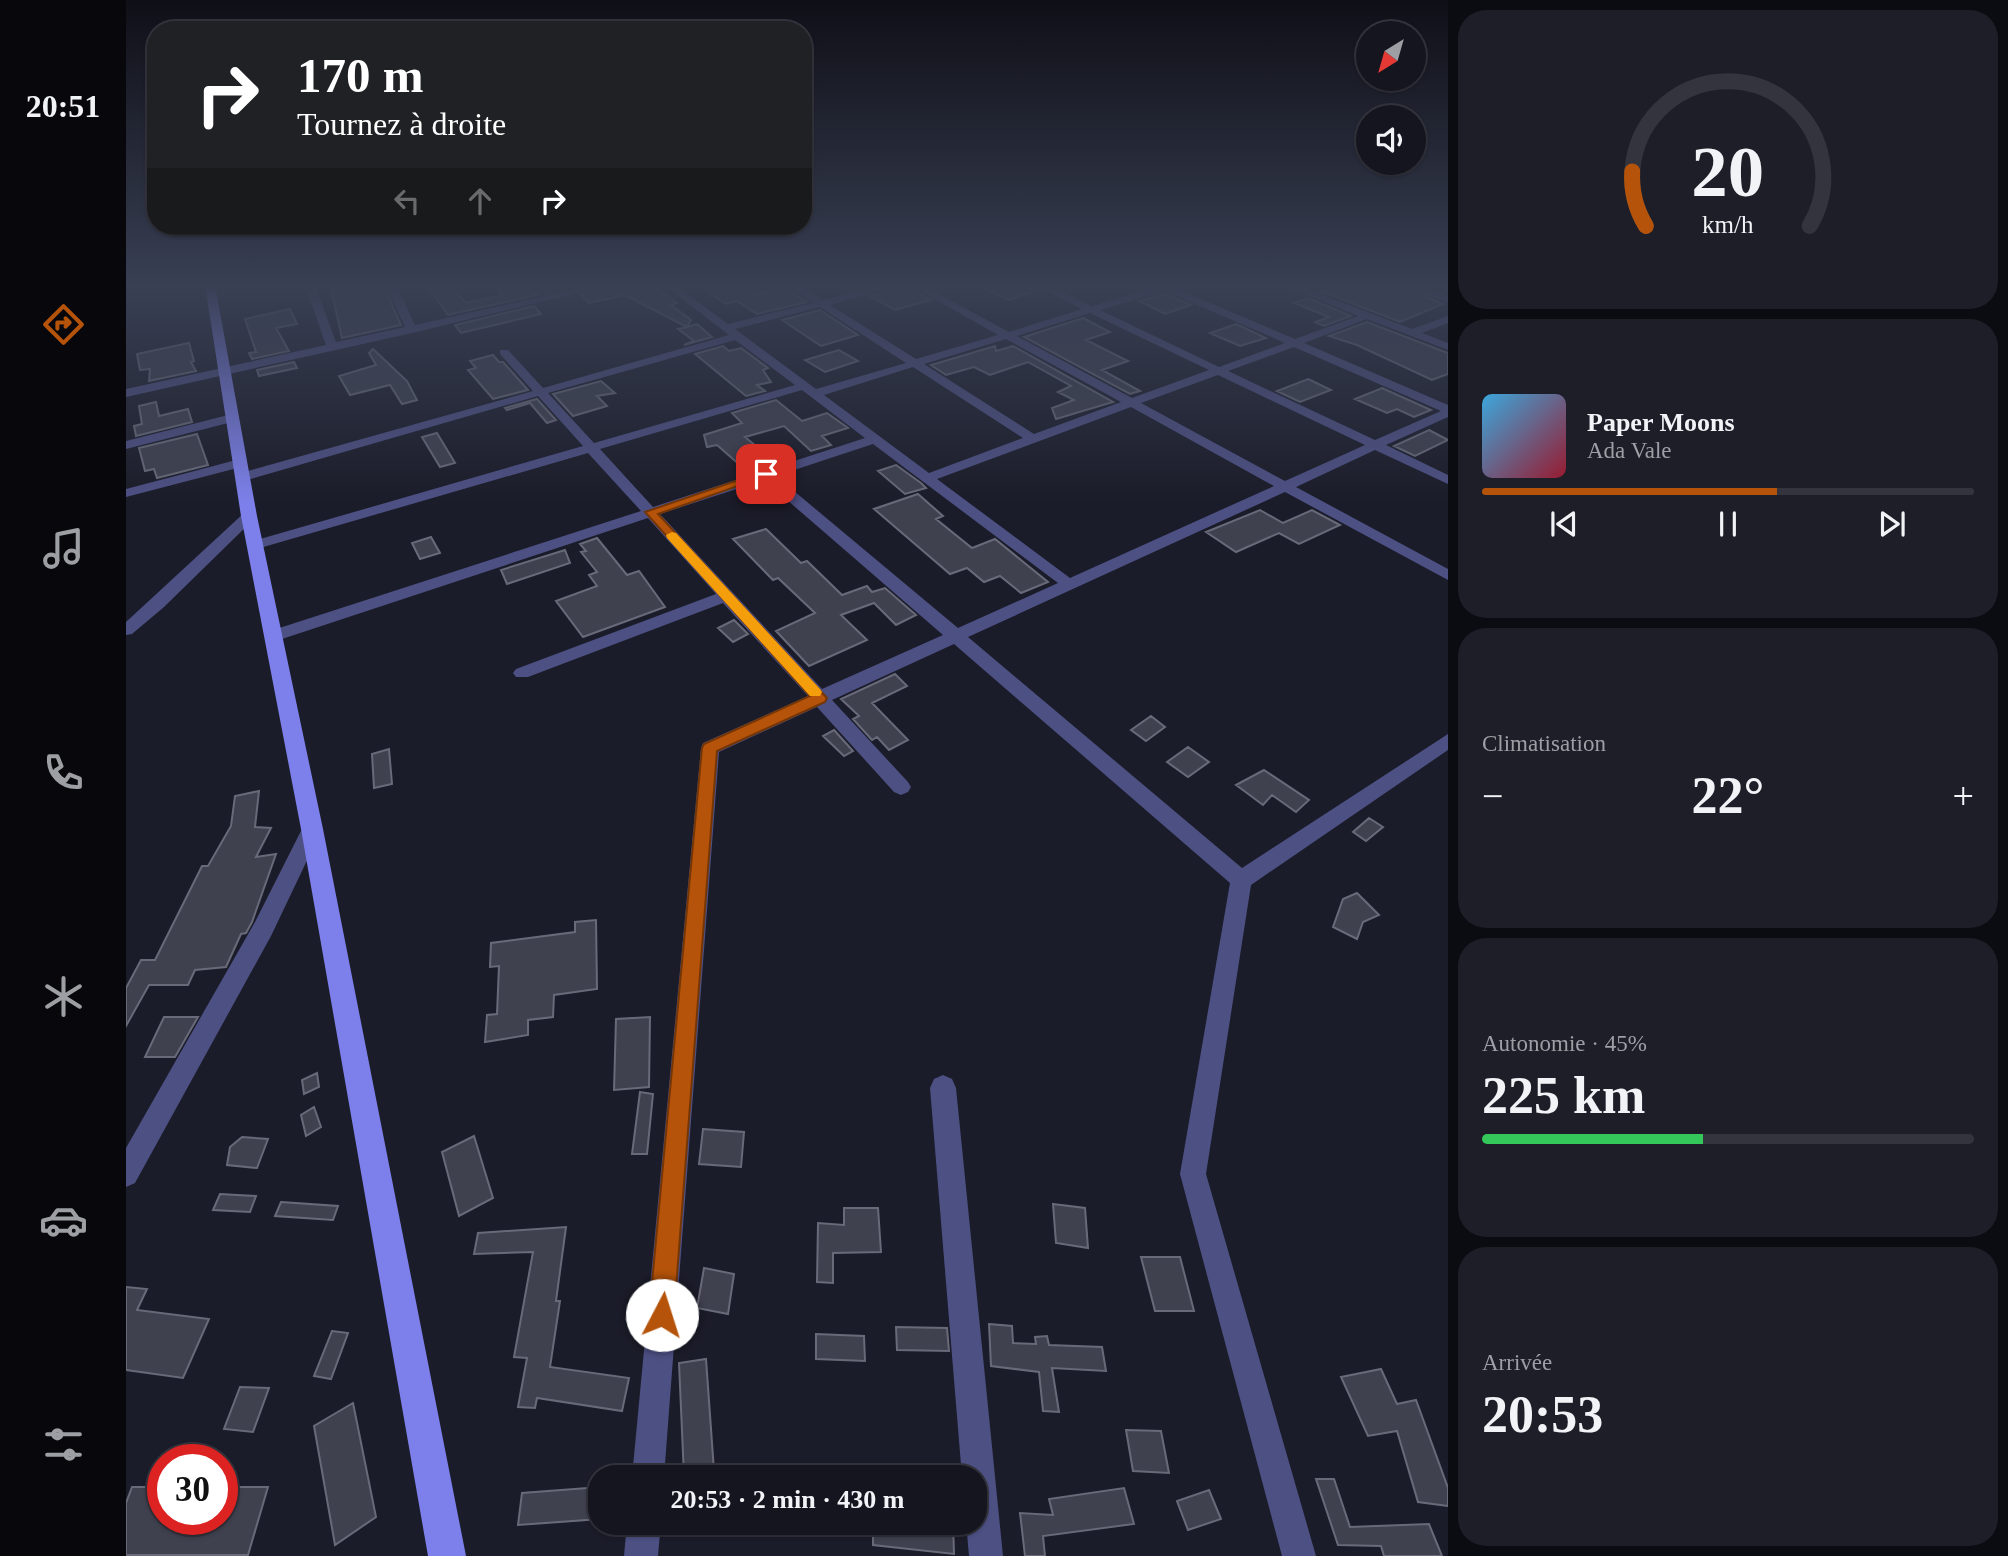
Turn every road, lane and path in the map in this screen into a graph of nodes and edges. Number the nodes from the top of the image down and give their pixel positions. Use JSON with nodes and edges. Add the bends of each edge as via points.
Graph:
{"nodes":[{"id":1,"x":223,"y":358,"type":"edge"},
{"id":2,"x":290,"y":358,"type":"edge"},
{"id":3,"x":509,"y":358,"type":"edge"},
{"id":4,"x":650,"y":358,"type":"edge"},
{"id":5,"x":766,"y":358,"type":"edge"},
{"id":6,"x":906,"y":358,"type":"edge"},
{"id":7,"x":932,"y":358,"type":"edge"},
{"id":8,"x":1049,"y":358,"type":"edge"},
{"id":9,"x":1193,"y":358,"type":"edge"},
{"id":10,"x":1253,"y":358,"type":"edge"},
{"id":11,"x":1327,"y":358,"type":"edge"},
{"id":12,"x":914,"y":363,"type":"junction"},
{"id":13,"x":1219,"y":370,"type":"junction"},
{"id":14,"x":225,"y":372,"type":"junction"},
{"id":15,"x":809,"y":390,"type":"junction"},
{"id":16,"x":541,"y":392,"type":"junction"},
{"id":17,"x":126,"y":393,"type":"edge"},
{"id":18,"x":1132,"y":402,"type":"junction"},
{"id":19,"x":1448,"y":411,"type":"edge"},
{"id":20,"x":232,"y":418,"type":"junction"},
{"id":21,"x":875,"y":439,"type":"junction"},
{"id":22,"x":1032,"y":439,"type":"junction"},
{"id":23,"x":126,"y":445,"type":"edge"},
{"id":24,"x":1375,"y":445,"type":"junction"},
{"id":25,"x":592,"y":447,"type":"junction"},
{"id":26,"x":241,"y":470,"type":"junction"},
{"id":27,"x":766,"y":474,"type":"junction"},
{"id":28,"x":927,"y":478,"type":"junction"},
{"id":29,"x":1448,"y":480,"type":"edge"},
{"id":30,"x":1285,"y":486,"type":"junction"},
{"id":31,"x":126,"y":494,"type":"edge"},
{"id":32,"x":651,"y":512,"type":"junction"},
{"id":33,"x":249,"y":516,"type":"junction"},
{"id":34,"x":254,"y":545,"type":"junction"},
{"id":35,"x":1448,"y":575,"type":"edge"},
{"id":36,"x":1069,"y":584,"type":"junction"},
{"id":37,"x":726,"y":596,"type":"junction"},
{"id":38,"x":126,"y":630,"type":"edge"},
{"id":39,"x":273,"y":636,"type":"junction"},
{"id":40,"x":955,"y":636,"type":"junction"},
{"id":41,"x":522,"y":673,"type":"dead end"},
{"id":42,"x":820,"y":698,"type":"junction"},
{"id":43,"x":1448,"y":741,"type":"edge"},
{"id":44,"x":901,"y":787,"type":"dead end"},
{"id":45,"x":312,"y":830,"type":"junction"},
{"id":46,"x":1241,"y":880,"type":"junction"},
{"id":47,"x":943,"y":1088,"type":"dead end"},
{"id":48,"x":126,"y":1174,"type":"edge"},
{"id":49,"x":649,"y":1465,"type":"edge"},
{"id":50,"x":643,"y":1535,"type":"edge"},
{"id":51,"x":447,"y":1556,"type":"edge"},
{"id":52,"x":641,"y":1556,"type":"edge"},
{"id":53,"x":986,"y":1556,"type":"edge"},
{"id":54,"x":1299,"y":1556,"type":"edge"}],
"edges":[{"from":1,"to":14,"type":"main road"},
{"from":2,"to":14,"type":"street"},
{"from":3,"to":16,"type":"street"},
{"from":4,"to":16,"type":"street"},
{"from":5,"to":15,"type":"street"},
{"from":6,"to":12,"type":"street"},
{"from":7,"to":12,"type":"street"},
{"from":8,"to":18,"type":"street"},
{"from":9,"to":13,"type":"street"},
{"from":10,"to":13,"type":"street"},
{"from":11,"to":19,"type":"street"},
{"from":12,"to":15,"type":"street"},
{"from":12,"to":22,"type":"street"},
{"from":13,"to":18,"type":"street"},
{"from":13,"to":24,"type":"street"},
{"from":14,"to":17,"type":"street"},
{"from":14,"to":20,"type":"main road"},
{"from":15,"to":21,"type":"street"},
{"from":15,"to":25,"type":"street"},
{"from":16,"to":25,"type":"street"},
{"from":16,"to":26,"type":"street"},
{"from":18,"to":22,"type":"street"},
{"from":18,"to":30,"type":"street"},
{"from":19,"to":24,"type":"street"},
{"from":20,"to":23,"type":"street"},
{"from":20,"to":26,"type":"main road"},
{"from":21,"to":27,"type":"street"},
{"from":21,"to":28,"type":"street"},
{"from":22,"to":28,"type":"street"},
{"from":24,"to":29,"type":"street"},
{"from":24,"to":30,"type":"street"},
{"from":25,"to":32,"type":"street"},
{"from":25,"to":34,"type":"street"},
{"from":26,"to":31,"type":"street"},
{"from":26,"to":33,"type":"main road"},
{"from":27,"to":32,"type":"street"},
{"from":27,"to":40,"type":"street"},
{"from":28,"to":36,"type":"street"},
{"from":30,"to":35,"type":"street"},
{"from":30,"to":36,"type":"street"},
{"from":32,"to":37,"type":"street"},
{"from":32,"to":39,"type":"street"},
{"from":33,"to":34,"type":"main road"},
{"from":33,"to":38,"type":"street","via":[[167,598]]},
{"from":34,"to":39,"type":"main road"},
{"from":36,"to":40,"type":"street"},
{"from":37,"to":41,"type":"street"},
{"from":37,"to":42,"type":"street"},
{"from":39,"to":45,"type":"main road"},
{"from":40,"to":42,"type":"street"},
{"from":40,"to":46,"type":"street"},
{"from":42,"to":44,"type":"street"},
{"from":42,"to":49,"type":"street","via":[[710,748]]},
{"from":43,"to":46,"type":"street"},
{"from":45,"to":48,"type":"street","via":[[263,929]]},
{"from":45,"to":51,"type":"main road"},
{"from":46,"to":54,"type":"street","via":[[1193,1174]]},
{"from":47,"to":53,"type":"street"},
{"from":50,"to":52,"type":"street"}]}
